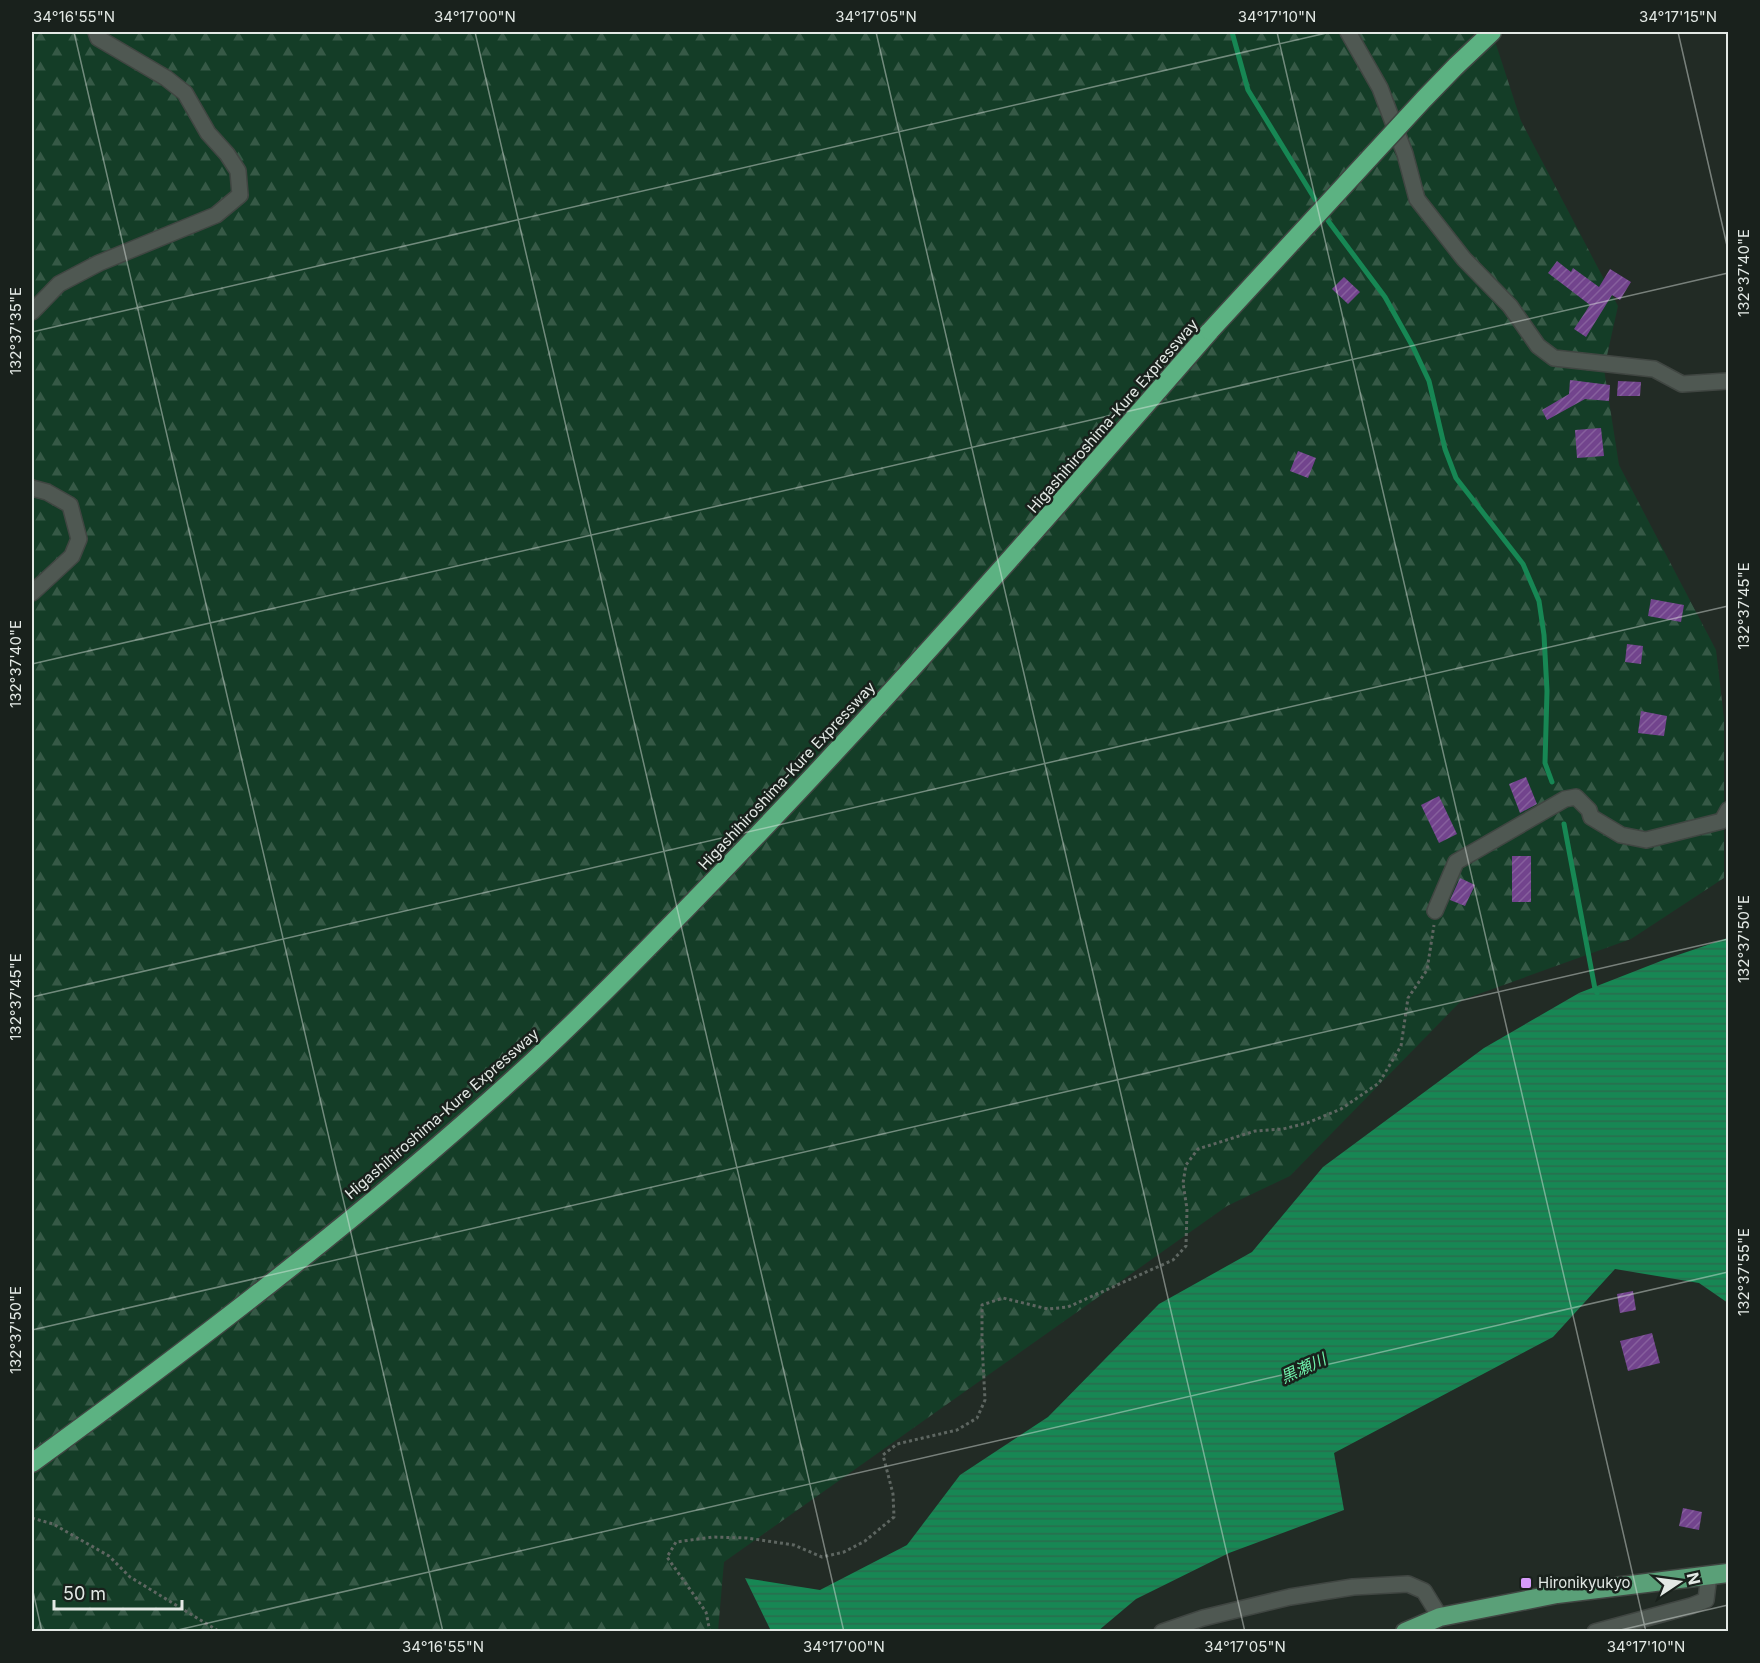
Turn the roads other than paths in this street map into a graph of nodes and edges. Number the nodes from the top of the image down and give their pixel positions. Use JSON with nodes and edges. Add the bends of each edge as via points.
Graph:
{"nodes":[{"id":1,"x":96,"y":32,"type":"edge"},
{"id":2,"x":1348,"y":32,"type":"edge"},
{"id":3,"x":1491,"y":32,"type":"edge"},
{"id":4,"x":32,"y":312,"type":"edge"},
{"id":5,"x":1728,"y":381,"type":"edge"},
{"id":6,"x":32,"y":488,"type":"edge"},
{"id":7,"x":32,"y":593,"type":"edge"},
{"id":8,"x":1728,"y":810,"type":"edge"},
{"id":9,"x":1435,"y":911,"type":"road end"},
{"id":10,"x":32,"y":1462,"type":"edge"},
{"id":11,"x":1728,"y":1573,"type":"edge"},
{"id":12,"x":1709,"y":1575,"type":"junction"},
{"id":13,"x":1440,"y":1617,"type":"junction"},
{"id":14,"x":1162,"y":1632,"type":"edge"},
{"id":15,"x":1405,"y":1632,"type":"edge"},
{"id":16,"x":1594,"y":1632,"type":"edge"}],
"edges":[{"from":1,"to":4,"type":"street","via":[[98,38],[185,93],[208,133],[238,171],[240,195],[216,214],[59,284]]},
{"from":2,"to":5,"type":"street","via":[[1380,88],[1417,199],[1464,259],[1510,306],[1538,346],[1554,358],[1654,369],[1682,384]]},
{"from":3,"to":10,"type":"highway","name":"Higashihiroshima-Kure Expressway","bridge":true,"via":[[1210,331],[945,634],[781,812],[534,1060],[415,1165],[297,1261]]},
{"from":6,"to":7,"type":"street","via":[[70,505],[79,538],[72,556]]},
{"from":8,"to":9,"type":"street","via":[[1722,821],[1646,840],[1621,835],[1591,816],[1576,797],[1565,799],[1456,862]]},
{"from":11,"to":12,"type":"highway"},
{"from":12,"to":13,"type":"highway","via":[[1557,1594]]},
{"from":12,"to":16,"type":"street","via":[[1706,1600]]},
{"from":13,"to":14,"type":"street","via":[[1424,1591],[1408,1584],[1353,1587],[1290,1597]]},
{"from":13,"to":15,"type":"highway"}]}
